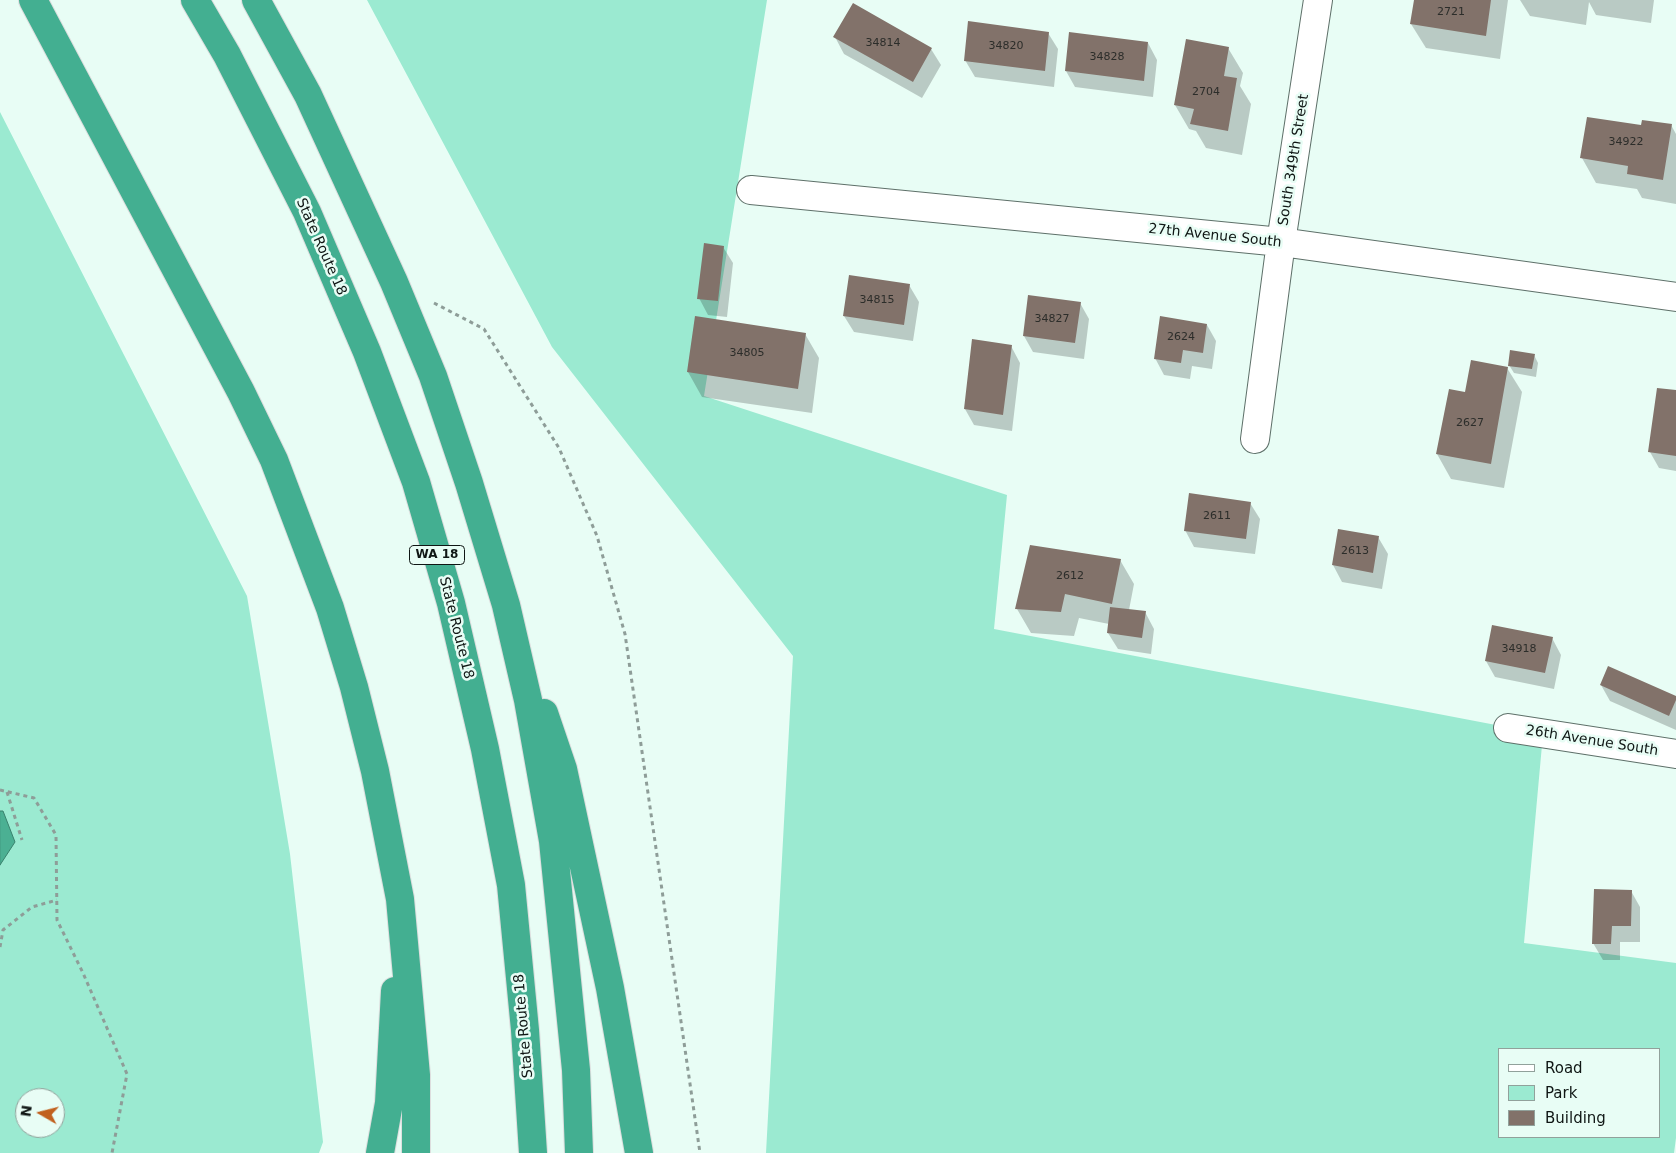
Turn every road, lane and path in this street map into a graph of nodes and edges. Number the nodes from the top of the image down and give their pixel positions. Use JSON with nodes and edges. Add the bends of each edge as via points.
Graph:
{"nodes":[{"id":1,"x":33,"y":0,"type":"edge"},
{"id":2,"x":195,"y":0,"type":"edge"},
{"id":3,"x":256,"y":0,"type":"edge"},
{"id":4,"x":1318,"y":0,"type":"edge"},
{"id":5,"x":751,"y":190,"type":"dead end"},
{"id":6,"x":1281,"y":242,"type":"junction"},
{"id":7,"x":394,"y":282,"type":"junction"},
{"id":8,"x":1676,"y":297,"type":"edge"},
{"id":9,"x":1255,"y":439,"type":"dead end"},
{"id":10,"x":506,"y":605,"type":"junction"},
{"id":11,"x":1508,"y":728,"type":"dead end"},
{"id":12,"x":1676,"y":754,"type":"edge"},
{"id":13,"x":0,"y":790,"type":"edge"},
{"id":14,"x":7,"y":791,"type":"junction"},
{"id":15,"x":22,"y":840,"type":"dead end"},
{"id":16,"x":57,"y":900,"type":"junction"},
{"id":17,"x":400,"y":900,"type":"junction"},
{"id":18,"x":0,"y":947,"type":"edge"},
{"id":19,"x":112,"y":1153,"type":"edge"},
{"id":20,"x":380,"y":1153,"type":"edge"},
{"id":21,"x":416,"y":1153,"type":"edge"},
{"id":22,"x":533,"y":1153,"type":"edge"},
{"id":23,"x":580,"y":1153,"type":"edge"},
{"id":24,"x":639,"y":1153,"type":"edge"},
{"id":25,"x":700,"y":1153,"type":"edge"}],
"edges":[{"from":1,"to":17,"type":"highway","via":[[274,460],[330,608],[354,687],[375,771]]},
{"from":2,"to":22,"type":"highway","name":"State Route 18","number":"WA 18","via":[[227,55],[306,212],[367,352],[416,482],[451,603],[485,749],[511,885]]},
{"from":3,"to":7,"type":"highway","via":[[308,95]]},
{"from":4,"to":6,"type":"street","name":"South 349th Street"},
{"from":5,"to":6,"type":"street","name":"27th Avenue South"},
{"from":6,"to":8,"type":"street","name":"27th Avenue South"},
{"from":6,"to":9,"type":"street","name":"South 349th Street"},
{"from":7,"to":10,"type":"highway","via":[[433,376]]},
{"from":7,"to":25,"type":"path","via":[[484,329],[560,448],[597,536],[625,634]]},
{"from":10,"to":23,"type":"highway","via":[[528,700],[552,842],[576,1070]]},
{"from":10,"to":24,"type":"highway","via":[[563,769],[610,988]]},
{"from":11,"to":12,"type":"street","name":"26th Avenue South"},
{"from":13,"to":14,"type":"path"},
{"from":14,"to":15,"type":"path"},
{"from":14,"to":16,"type":"path","via":[[34,798],[56,835]]},
{"from":16,"to":18,"type":"path","via":[[32,907],[3,930]]},
{"from":16,"to":19,"type":"path","via":[[57,920],[127,1074]]},
{"from":17,"to":20,"type":"highway","via":[[389,1104]]},
{"from":17,"to":21,"type":"highway","via":[[416,1076]]}]}
